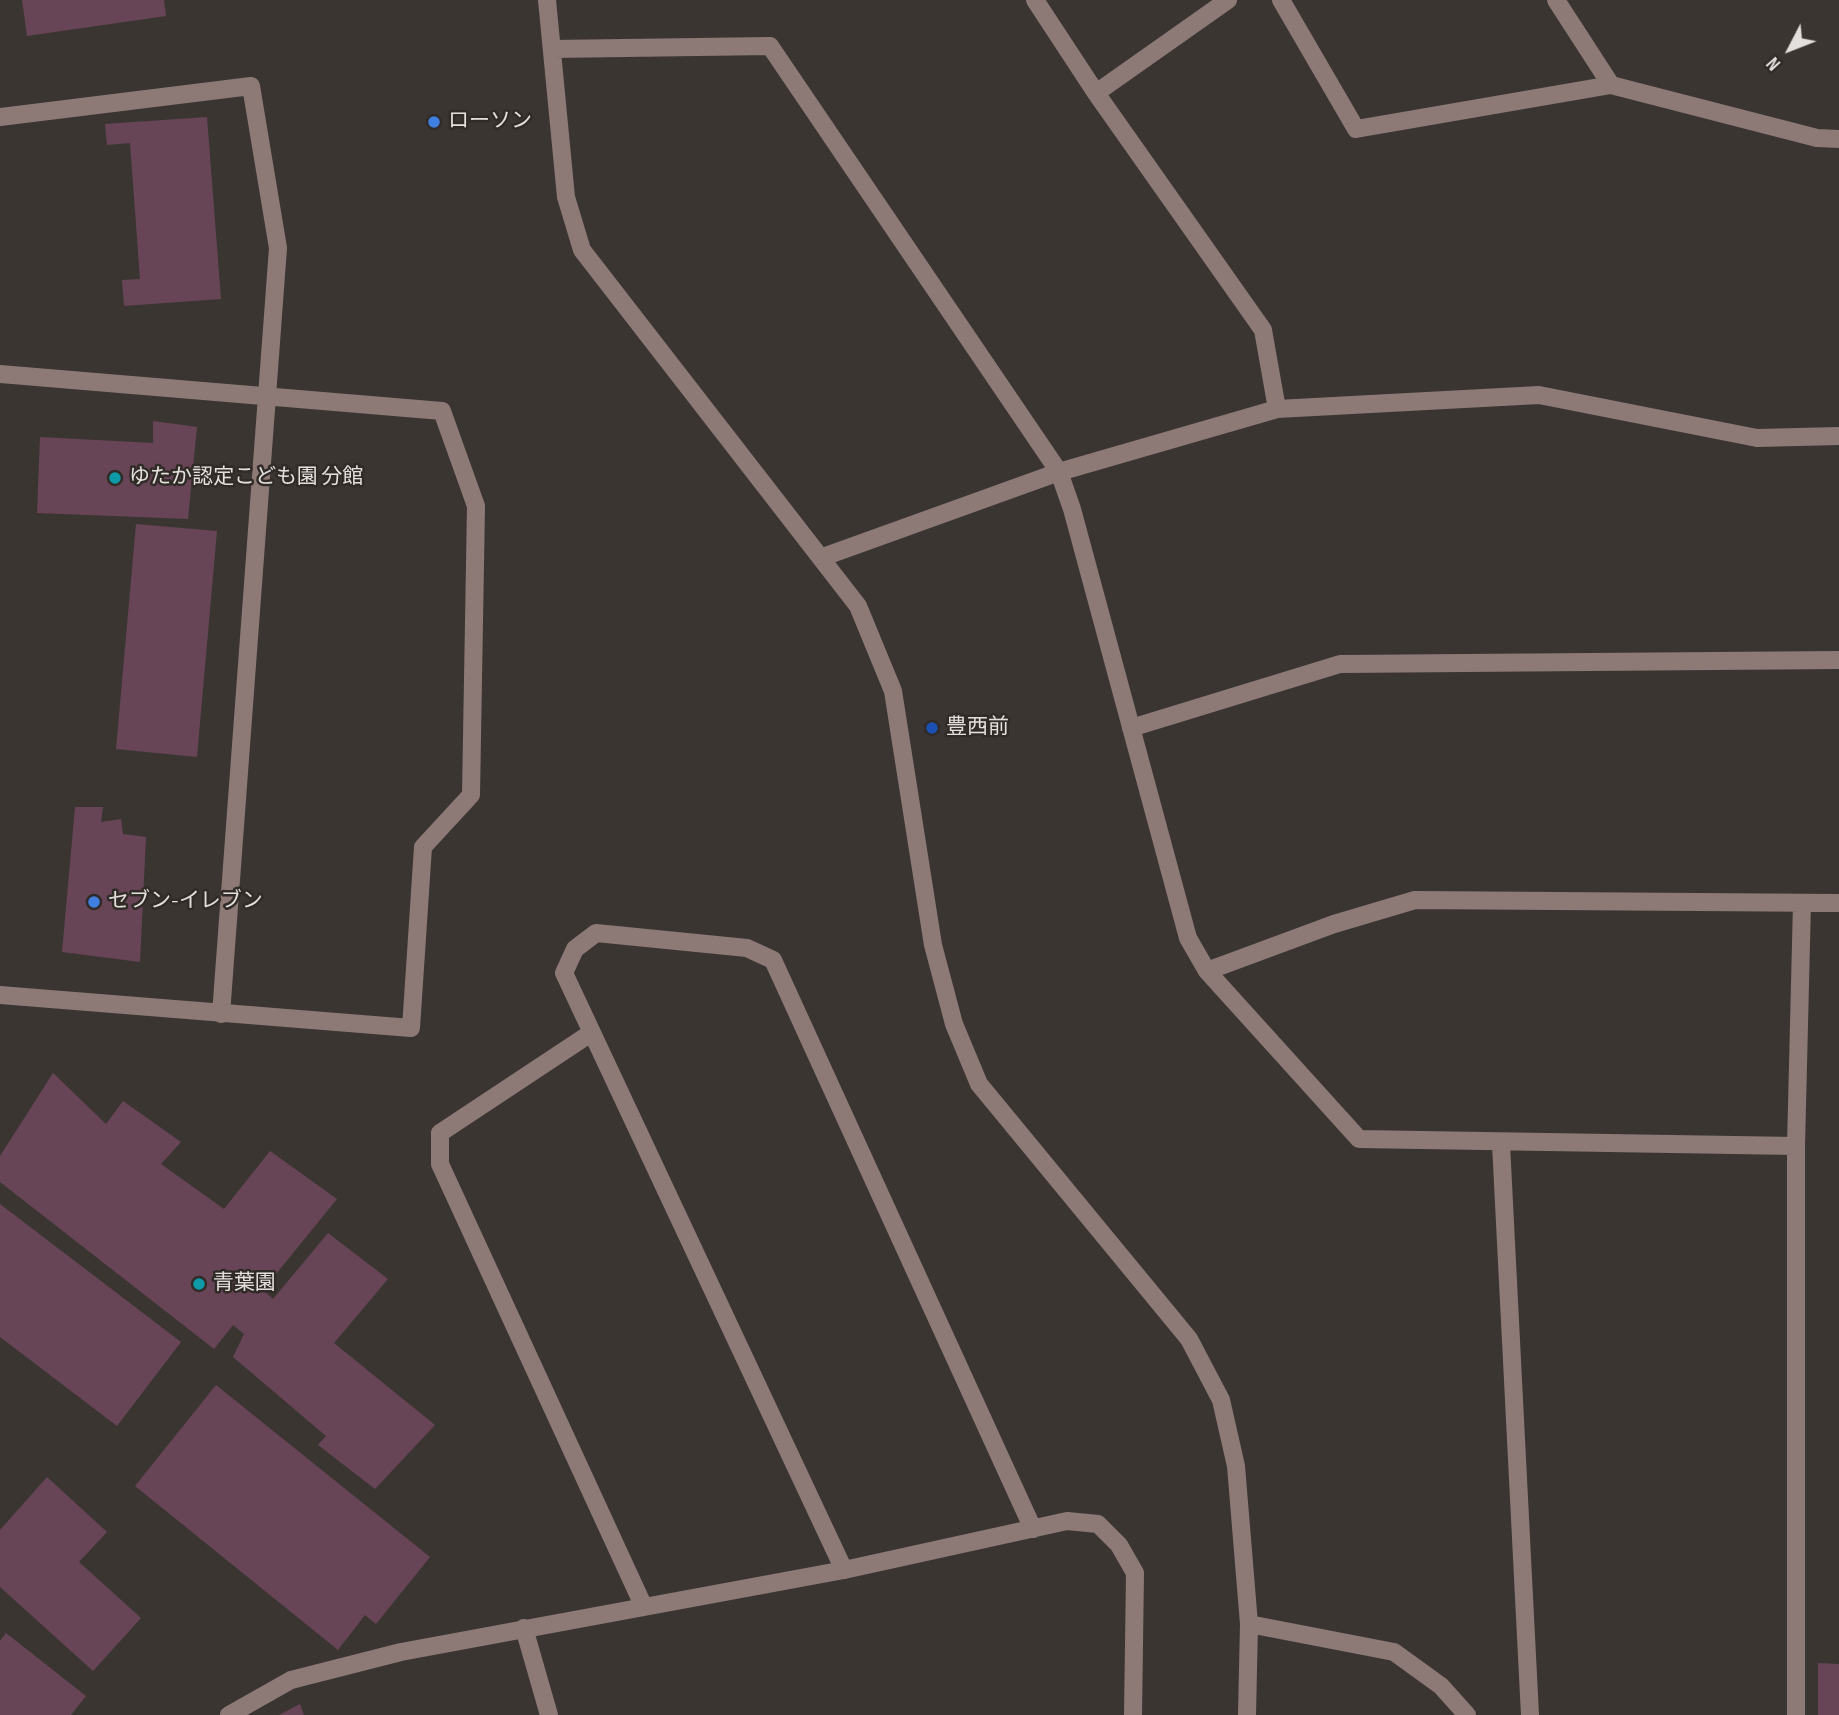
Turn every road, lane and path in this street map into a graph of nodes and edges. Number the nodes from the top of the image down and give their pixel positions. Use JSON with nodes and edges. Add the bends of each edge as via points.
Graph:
{"nodes":[{"id":1,"x":547,"y":0,"type":"edge"},
{"id":2,"x":1035,"y":0,"type":"edge"},
{"id":3,"x":1228,"y":0,"type":"edge"},
{"id":4,"x":1280,"y":0,"type":"edge"},
{"id":5,"x":1556,"y":0,"type":"edge"},
{"id":6,"x":552,"y":49,"type":"junction"},
{"id":7,"x":1611,"y":85,"type":"junction"},
{"id":8,"x":1096,"y":93,"type":"junction"},
{"id":9,"x":0,"y":117,"type":"edge"},
{"id":10,"x":1839,"y":139,"type":"edge"},
{"id":11,"x":0,"y":374,"type":"edge"},
{"id":12,"x":267,"y":396,"type":"junction"},
{"id":13,"x":1278,"y":409,"type":"junction"},
{"id":14,"x":1839,"y":436,"type":"edge"},
{"id":15,"x":1059,"y":472,"type":"junction"},
{"id":16,"x":823,"y":557,"type":"junction"},
{"id":17,"x":1839,"y":660,"type":"edge"},
{"id":18,"x":1131,"y":727,"type":"junction"},
{"id":19,"x":1802,"y":903,"type":"junction"},
{"id":20,"x":1839,"y":903,"type":"edge"},
{"id":21,"x":1208,"y":971,"type":"junction"},
{"id":22,"x":0,"y":995,"type":"edge"},
{"id":23,"x":221,"y":1014,"type":"junction"},
{"id":24,"x":591,"y":1033,"type":"junction"},
{"id":25,"x":1501,"y":1143,"type":"junction"},
{"id":26,"x":1796,"y":1146,"type":"junction"},
{"id":27,"x":1033,"y":1529,"type":"junction"},
{"id":28,"x":844,"y":1570,"type":"junction"},
{"id":29,"x":643,"y":1605,"type":"junction"},
{"id":30,"x":1249,"y":1624,"type":"junction"},
{"id":31,"x":524,"y":1628,"type":"junction"},
{"id":32,"x":229,"y":1715,"type":"edge"},
{"id":33,"x":549,"y":1715,"type":"edge"},
{"id":34,"x":1133,"y":1715,"type":"edge"},
{"id":35,"x":1247,"y":1715,"type":"edge"},
{"id":36,"x":1467,"y":1715,"type":"edge"},
{"id":37,"x":1530,"y":1715,"type":"edge"},
{"id":38,"x":1796,"y":1715,"type":"edge"}],
"edges":[{"from":1,"to":6,"type":"street"},
{"from":2,"to":8,"type":"street"},
{"from":3,"to":8,"type":"street"},
{"from":4,"to":7,"type":"street","via":[[1356,129]]},
{"from":5,"to":7,"type":"street"},
{"from":6,"to":15,"type":"street","via":[[770,46]]},
{"from":6,"to":16,"type":"street","via":[[566,197],[582,250]]},
{"from":7,"to":10,"type":"street","via":[[1816,138]]},
{"from":8,"to":13,"type":"street","via":[[1263,330]]},
{"from":9,"to":12,"type":"street","via":[[251,86],[278,247]]},
{"from":11,"to":12,"type":"street"},
{"from":12,"to":23,"type":"street"},
{"from":12,"to":23,"type":"street","via":[[442,411],[476,506],[473,768],[471,794],[423,847],[411,1028]]},
{"from":13,"to":14,"type":"street","via":[[1539,396],[1757,438]]},
{"from":13,"to":15,"type":"street"},
{"from":15,"to":16,"type":"street"},
{"from":15,"to":18,"type":"street"},
{"from":16,"to":30,"type":"street","via":[[858,606],[893,691],[933,945],[954,1024],[979,1084],[1189,1339],[1221,1400],[1236,1466]]},
{"from":17,"to":18,"type":"street","via":[[1340,664]]},
{"from":18,"to":21,"type":"street","via":[[1188,938]]},
{"from":19,"to":20,"type":"street"},
{"from":19,"to":21,"type":"street","via":[[1415,900],[1334,923]]},
{"from":19,"to":26,"type":"street"},
{"from":21,"to":25,"type":"street","via":[[1359,1139]]},
{"from":22,"to":23,"type":"street"},
{"from":24,"to":27,"type":"street","via":[[564,973],[575,950],[596,933],[747,948],[773,960]]},
{"from":24,"to":28,"type":"street"},
{"from":24,"to":29,"type":"street","via":[[440,1133],[440,1164]]},
{"from":25,"to":26,"type":"street"},
{"from":25,"to":37,"type":"street"},
{"from":26,"to":38,"type":"street"},
{"from":27,"to":28,"type":"street"},
{"from":27,"to":34,"type":"street","via":[[1067,1521],[1098,1524],[1119,1545],[1135,1573]]},
{"from":28,"to":29,"type":"street"},
{"from":29,"to":31,"type":"street"},
{"from":30,"to":35,"type":"street"},
{"from":30,"to":36,"type":"street","via":[[1394,1652],[1441,1686]]},
{"from":31,"to":32,"type":"street","via":[[290,1680]]},
{"from":31,"to":33,"type":"street"}]}
